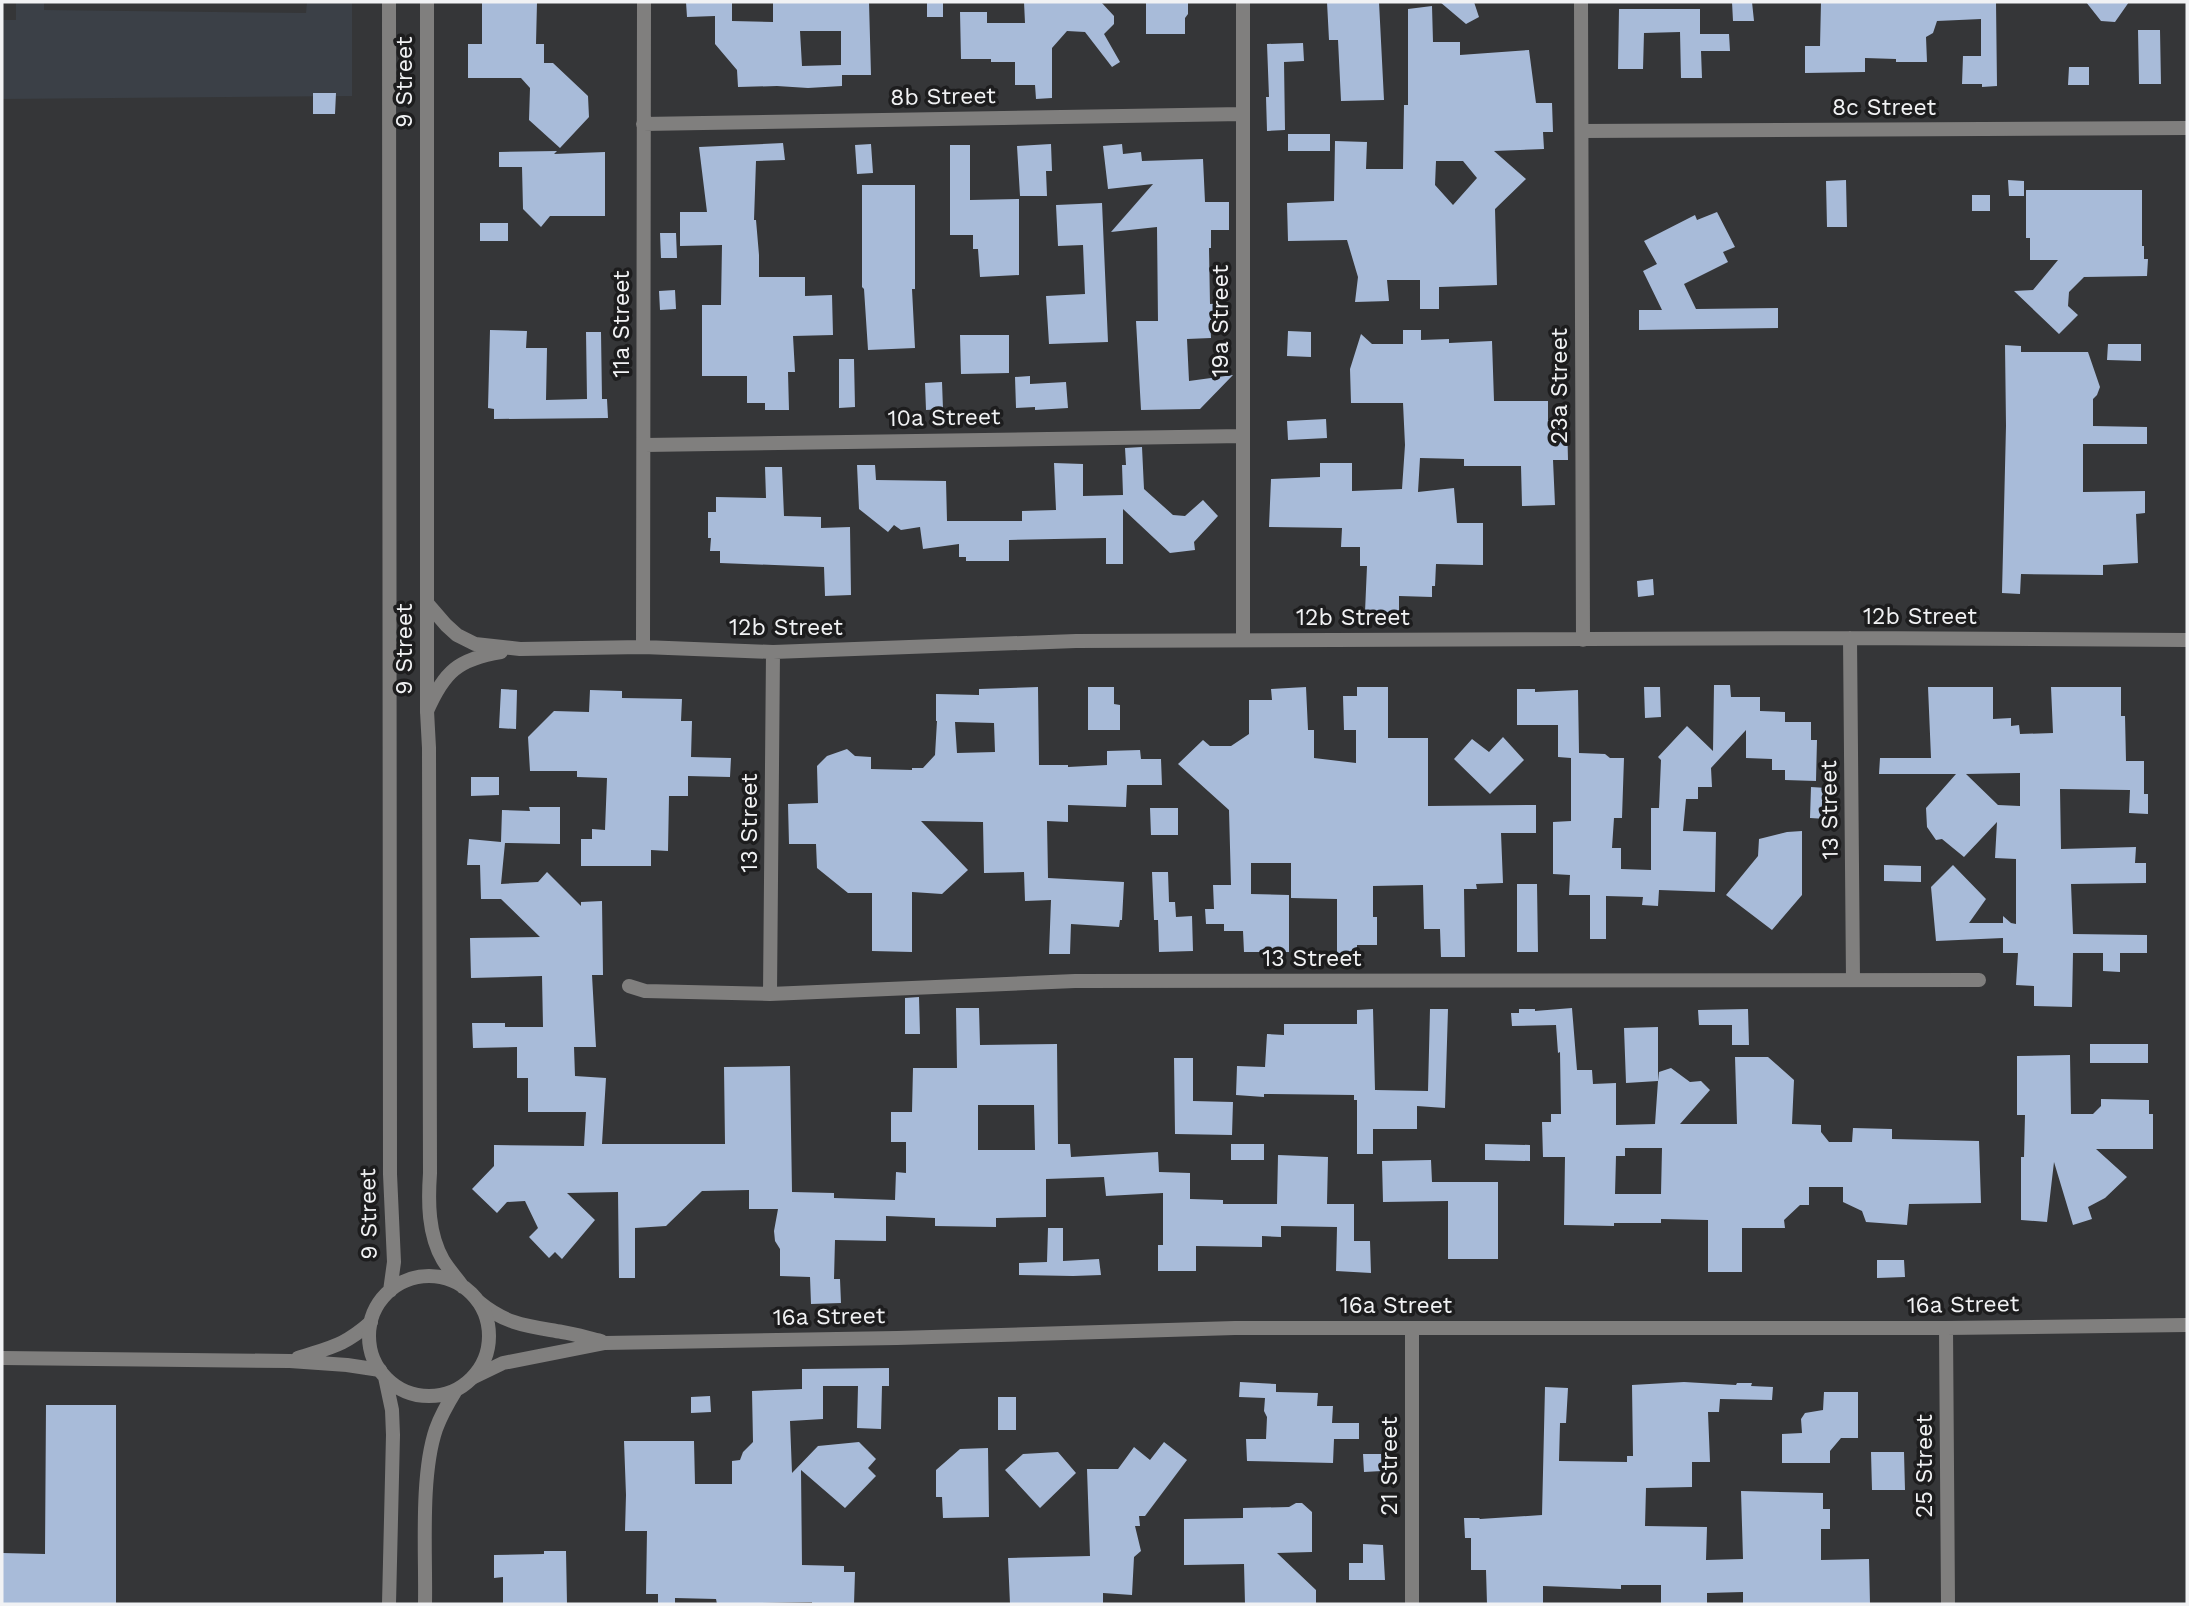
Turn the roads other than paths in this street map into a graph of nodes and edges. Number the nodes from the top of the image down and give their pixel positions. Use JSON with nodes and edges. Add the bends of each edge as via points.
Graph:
{"nodes":[{"id":1,"x":389,"y":2,"type":"edge"},
{"id":2,"x":427,"y":2,"type":"edge"},
{"id":3,"x":644,"y":2,"type":"edge"},
{"id":4,"x":1242,"y":2,"type":"edge"},
{"id":5,"x":1581,"y":2,"type":"edge"},
{"id":6,"x":1242,"y":114,"type":"junction"},
{"id":7,"x":643,"y":124,"type":"junction"},
{"id":8,"x":2187,"y":128,"type":"edge"},
{"id":9,"x":1582,"y":131,"type":"junction"},
{"id":10,"x":1243,"y":436,"type":"junction"},
{"id":11,"x":645,"y":445,"type":"junction"},
{"id":12,"x":427,"y":603,"type":"junction"},
{"id":13,"x":1850,"y":638,"type":"junction"},
{"id":14,"x":1243,"y":640,"type":"junction"},
{"id":15,"x":1583,"y":640,"type":"junction"},
{"id":16,"x":2187,"y":640,"type":"edge"},
{"id":17,"x":643,"y":647,"type":"junction"},
{"id":18,"x":520,"y":649,"type":"junction"},
{"id":19,"x":773,"y":652,"type":"junction"},
{"id":20,"x":426,"y":711,"type":"junction"},
{"id":21,"x":1979,"y":980,"type":"dead end"},
{"id":22,"x":1853,"y":981,"type":"junction"},
{"id":23,"x":629,"y":986,"type":"dead end"},
{"id":24,"x":770,"y":993,"type":"junction"},
{"id":25,"x":463,"y":1287,"type":"junction"},
{"id":26,"x":390,"y":1291,"type":"junction"},
{"id":27,"x":479,"y":1302,"type":"junction"},
{"id":28,"x":371,"y":1322,"type":"junction"},
{"id":29,"x":2187,"y":1325,"type":"edge"},
{"id":30,"x":1412,"y":1328,"type":"junction"},
{"id":31,"x":1946,"y":1328,"type":"junction"},
{"id":32,"x":606,"y":1343,"type":"junction"},
{"id":33,"x":2,"y":1358,"type":"edge"},
{"id":34,"x":290,"y":1361,"type":"junction"},
{"id":35,"x":382,"y":1373,"type":"junction"},
{"id":36,"x":474,"y":1377,"type":"junction"},
{"id":37,"x":456,"y":1390,"type":"junction"},
{"id":38,"x":389,"y":1604,"type":"edge"},
{"id":39,"x":425,"y":1604,"type":"edge"},
{"id":40,"x":1412,"y":1604,"type":"edge"},
{"id":41,"x":1948,"y":1604,"type":"edge"}],
"edges":[{"from":1,"to":26,"type":"street","name":"9 Street","via":[[390,1160],[394,1262]]},
{"from":2,"to":12,"type":"street","name":"9 Street"},
{"from":3,"to":7,"type":"street","name":"11a Street"},
{"from":4,"to":6,"type":"street","name":"19a Street"},
{"from":5,"to":9,"type":"street","name":"23a Street"},
{"from":6,"to":7,"type":"street","name":"8b Street"},
{"from":6,"to":10,"type":"street","name":"19a Street"},
{"from":7,"to":11,"type":"street","name":"11a Street"},
{"from":8,"to":9,"type":"street","name":"8c Street"},
{"from":9,"to":15,"type":"street","name":"23a Street"},
{"from":10,"to":11,"type":"street","name":"10a Street"},
{"from":10,"to":14,"type":"street","name":"19a Street"},
{"from":11,"to":17,"type":"street","name":"11a Street"},
{"from":12,"to":18,"type":"street","name":"12b Street","via":[[457,635],[475,643]]},
{"from":12,"to":20,"type":"street","name":"9 Street"},
{"from":13,"to":15,"type":"street","name":"12b Street"},
{"from":13,"to":16,"type":"street","name":"12b Street"},
{"from":13,"to":22,"type":"street","name":"13 Street"},
{"from":14,"to":15,"type":"street","name":"12b Street"},
{"from":14,"to":19,"type":"street","name":"12b Street"},
{"from":17,"to":18,"type":"street","name":"12b Street"},
{"from":17,"to":19,"type":"street","name":"12b Street"},
{"from":18,"to":20,"type":"street","name":"12b Street","via":[[462,662],[437,689]]},
{"from":19,"to":24,"type":"street","name":"13 Street"},
{"from":20,"to":25,"type":"street","name":"9 Street","via":[[428,1206],[443,1259]]},
{"from":21,"to":22,"type":"street","name":"13 Street"},
{"from":22,"to":24,"type":"street","name":"13 Street","via":[[1076,981]]},
{"from":23,"to":24,"type":"street","name":"13 Street"},
{"from":25,"to":26,"type":"street","via":[[446,1278],[426,1276],[407,1280]]},
{"from":25,"to":27,"type":"street"},
{"from":26,"to":28,"type":"street"},
{"from":27,"to":32,"type":"street","name":"16a Street","via":[[493,1314],[534,1329]]},
{"from":27,"to":36,"type":"street","via":[[486,1317],[488,1348]]},
{"from":28,"to":34,"type":"street","via":[[340,1346]]},
{"from":28,"to":35,"type":"street","via":[[371,1347]]},
{"from":29,"to":31,"type":"street","name":"16a Street"},
{"from":30,"to":31,"type":"street","name":"16a Street"},
{"from":30,"to":32,"type":"street","name":"16a Street"},
{"from":30,"to":40,"type":"street","name":"21 Street"},
{"from":31,"to":41,"type":"street","name":"25 Street"},
{"from":32,"to":36,"type":"street","name":"16a Street","via":[[503,1363]]},
{"from":33,"to":34,"type":"street"},
{"from":34,"to":35,"type":"street"},
{"from":35,"to":37,"type":"street","via":[[400,1389],[418,1396]]},
{"from":35,"to":38,"type":"street","via":[[393,1435]]},
{"from":36,"to":37,"type":"street"},
{"from":37,"to":39,"type":"street","via":[[435,1431],[429,1463]]}]}
